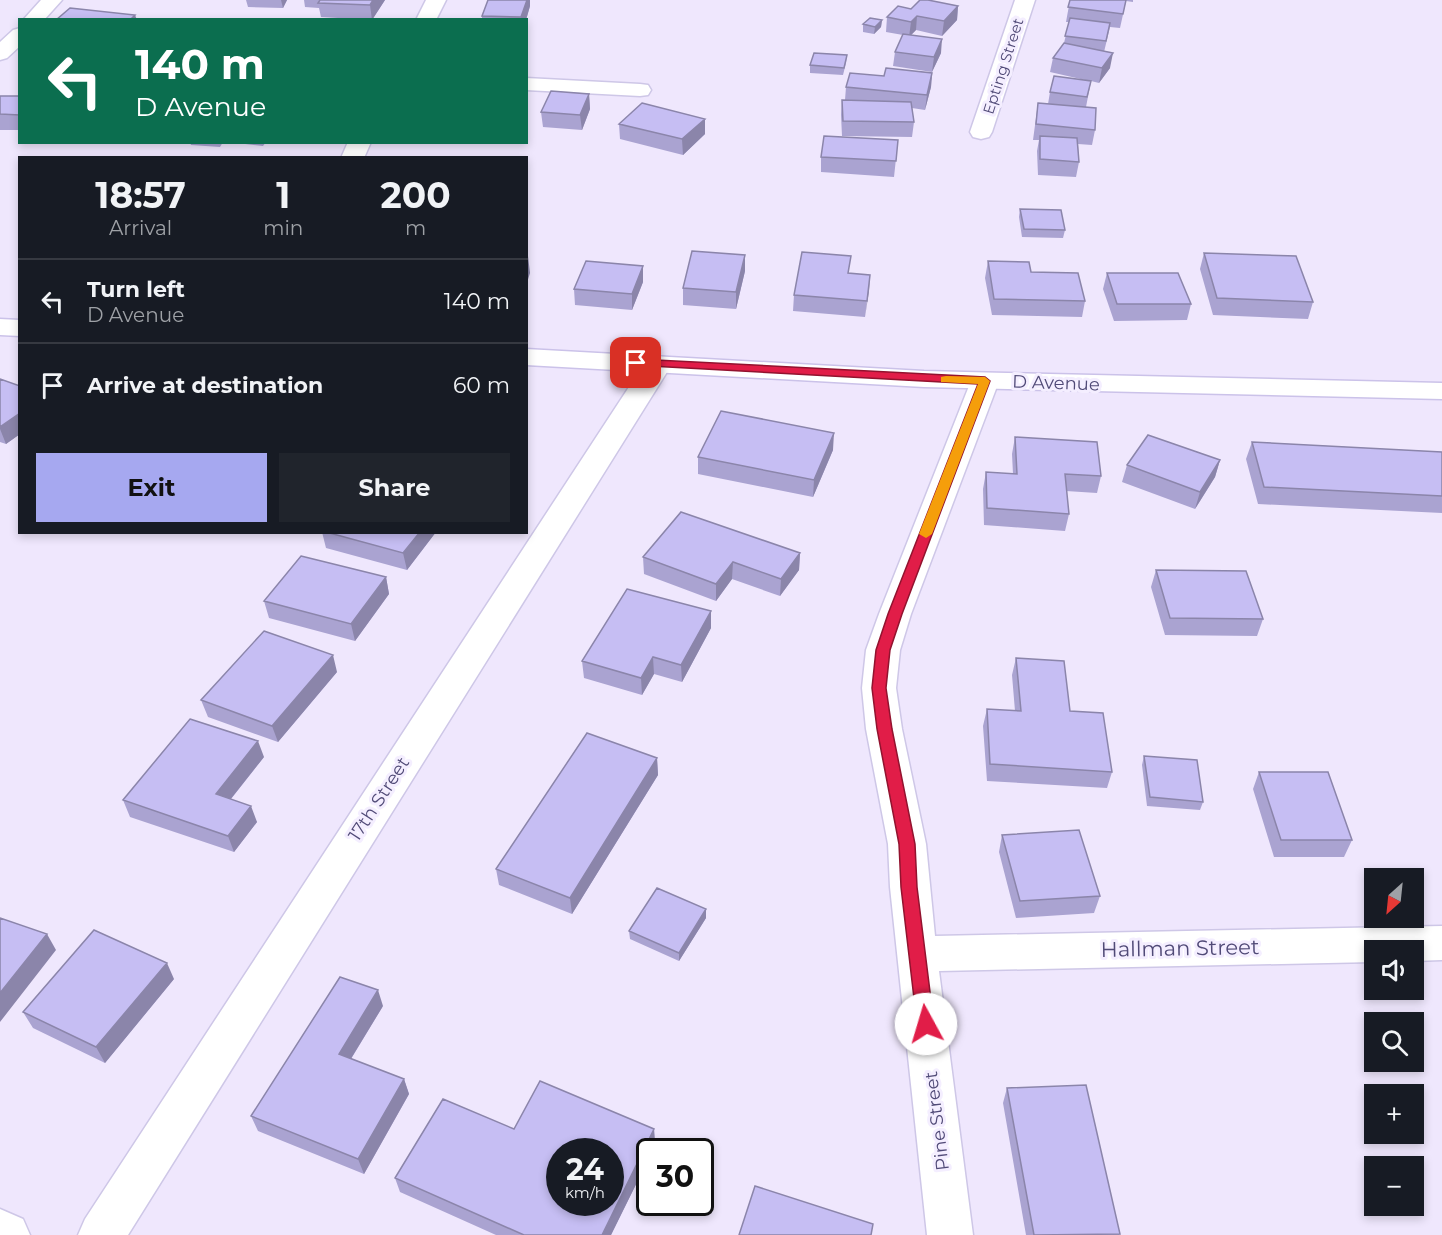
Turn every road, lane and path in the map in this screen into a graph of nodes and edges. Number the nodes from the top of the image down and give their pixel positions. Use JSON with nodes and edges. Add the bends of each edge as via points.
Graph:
{"nodes":[{"id":1,"x":52,"y":0,"type":"edge"},
{"id":2,"x":436,"y":0,"type":"edge"},
{"id":3,"x":1025,"y":0,"type":"edge"},
{"id":4,"x":35,"y":18,"type":"edge"},
{"id":5,"x":427,"y":18,"type":"edge"},
{"id":6,"x":18,"y":36,"type":"edge"},
{"id":7,"x":0,"y":54,"type":"edge"},
{"id":8,"x":528,"y":84,"type":"edge"},
{"id":9,"x":640,"y":90,"type":"dead end"},
{"id":10,"x":981,"y":132,"type":"dead end"},
{"id":11,"x":528,"y":357,"type":"edge"},
{"id":12,"x":658,"y":364,"type":"junction"},
{"id":13,"x":985,"y":381,"type":"junction"},
{"id":14,"x":1442,"y":391,"type":"edge"},
{"id":15,"x":1442,"y":943,"type":"edge"},
{"id":16,"x":918,"y":954,"type":"junction"},
{"id":17,"x":0,"y":1232,"type":"edge"},
{"id":18,"x":7,"y":1235,"type":"edge"},
{"id":19,"x":101,"y":1235,"type":"edge"},
{"id":20,"x":950,"y":1235,"type":"edge"}],
"edges":[{"from":1,"to":4,"type":"street"},
{"from":2,"to":5,"type":"street"},
{"from":3,"to":10,"type":"street","name":"Epting Street"},
{"from":6,"to":7,"type":"street"},
{"from":8,"to":9,"type":"street"},
{"from":11,"to":12,"type":"street","name":"D Avenue"},
{"from":12,"to":13,"type":"street","name":"D Avenue"},
{"from":12,"to":19,"type":"street","name":"17th Street"},
{"from":13,"to":14,"type":"street","name":"D Avenue"},
{"from":13,"to":16,"type":"street","name":"Pine Street","via":[[883,650],[879,688],[907,844]]},
{"from":15,"to":16,"type":"street","name":"Hallman Street"},
{"from":16,"to":20,"type":"street","name":"Pine Street"},
{"from":17,"to":18,"type":"street"}]}
